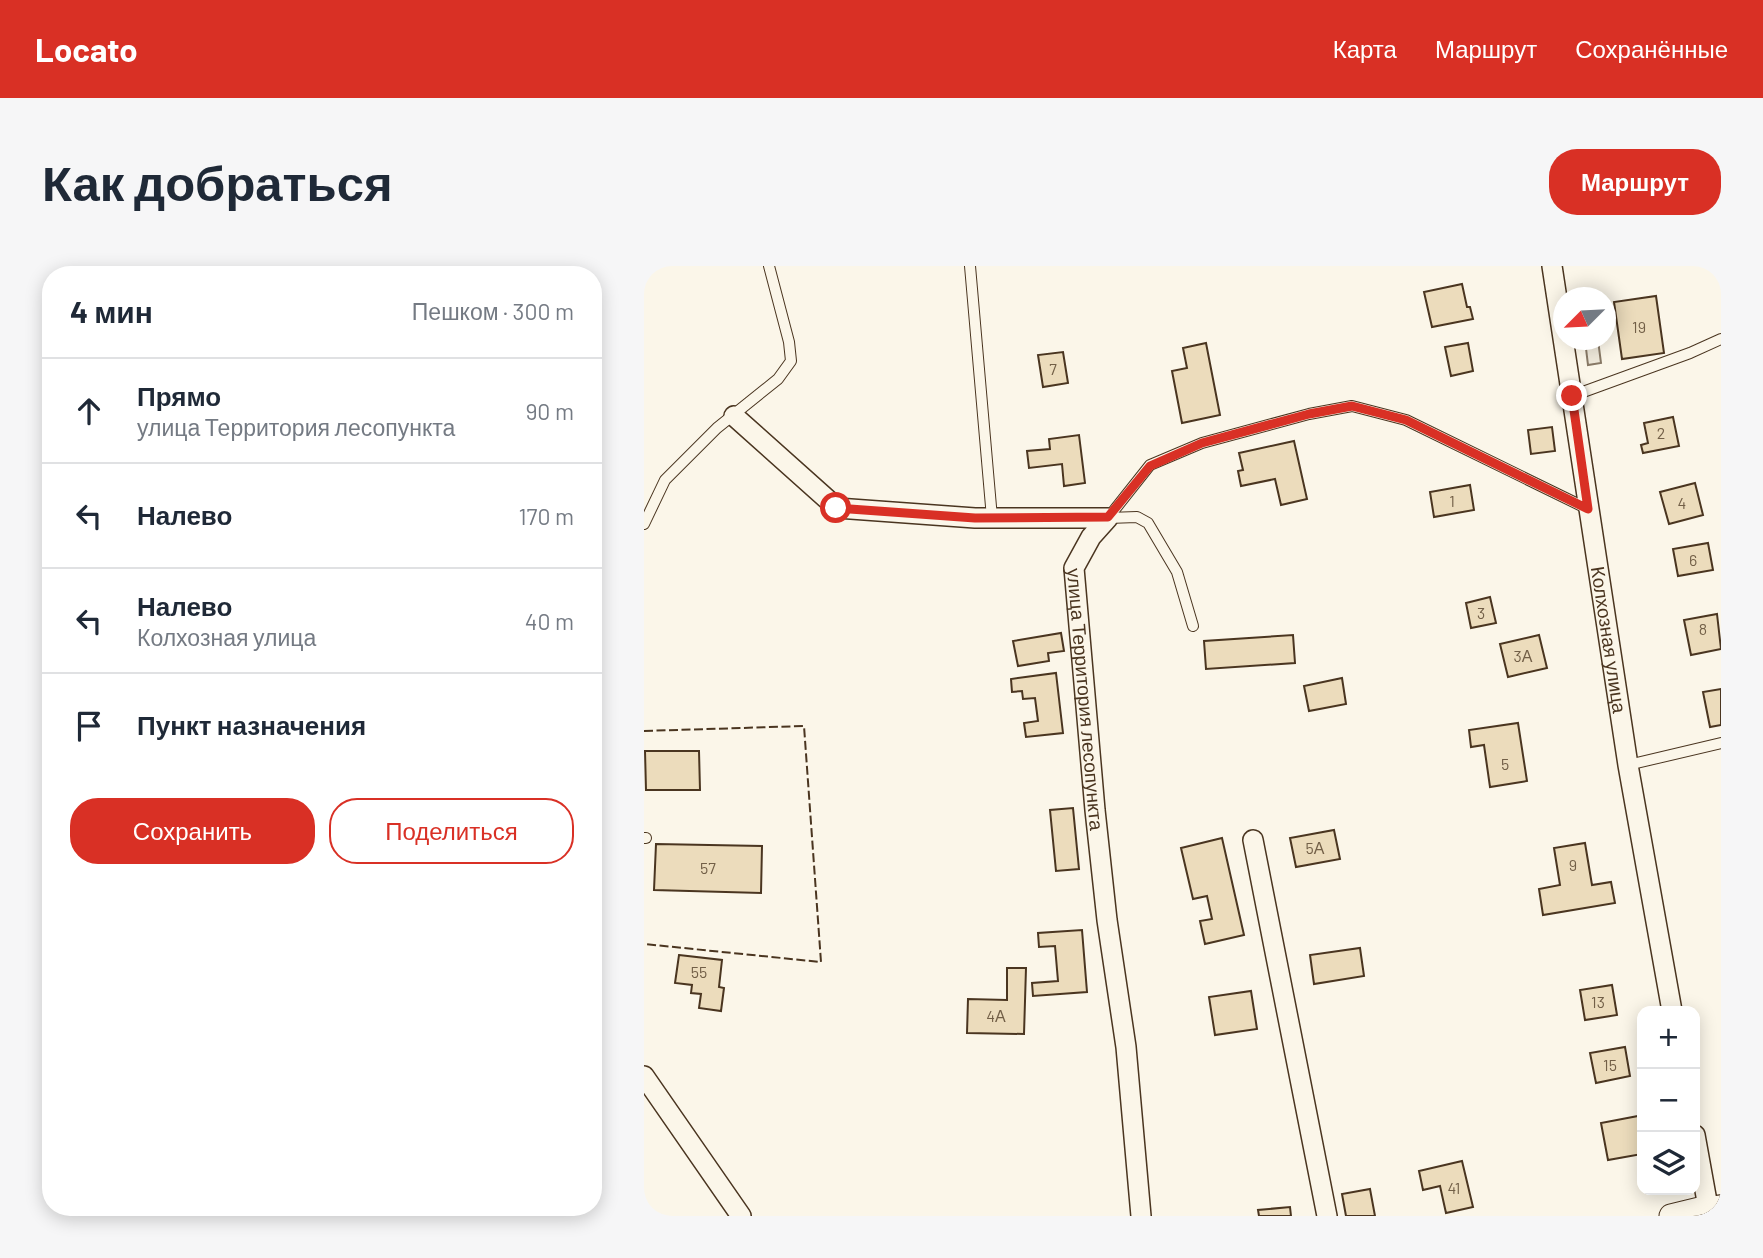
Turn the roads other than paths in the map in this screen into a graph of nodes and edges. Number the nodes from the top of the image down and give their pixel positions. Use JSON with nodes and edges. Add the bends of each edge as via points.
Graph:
{"nodes":[{"id":1,"x":769,"y":266,"type":"edge"},
{"id":2,"x":970,"y":266,"type":"edge"},
{"id":3,"x":1552,"y":266,"type":"edge"},
{"id":4,"x":1721,"y":339,"type":"edge"},
{"id":5,"x":1572,"y":396,"type":"junction"},
{"id":6,"x":734,"y":416,"type":"junction"},
{"id":7,"x":1588,"y":509,"type":"junction"},
{"id":8,"x":1108,"y":517,"type":"junction"},
{"id":9,"x":992,"y":518,"type":"junction"},
{"id":10,"x":644,"y":524,"type":"edge"},
{"id":11,"x":1193,"y":626,"type":"dead end"},
{"id":12,"x":1721,"y":743,"type":"edge"},
{"id":13,"x":1628,"y":765,"type":"junction"},
{"id":14,"x":1253,"y":840,"type":"dead end"},
{"id":15,"x":1671,"y":1006,"type":"edge"},
{"id":16,"x":644,"y":1076,"type":"edge"},
{"id":17,"x":1700,"y":1156,"type":"edge"},
{"id":18,"x":1713,"y":1209,"type":"edge"},
{"id":19,"x":741,"y":1216,"type":"edge"},
{"id":20,"x":1141,"y":1216,"type":"edge"},
{"id":21,"x":1327,"y":1216,"type":"edge"},
{"id":22,"x":1671,"y":1216,"type":"edge"}],
"edges":[{"from":1,"to":6,"type":"lane","via":[[791,362]]},
{"from":2,"to":9,"type":"lane"},
{"from":3,"to":5,"type":"street","name":"Колхозная улица"},
{"from":4,"to":5,"type":"lane"},
{"from":5,"to":7,"type":"street","name":"Колхозная улица"},
{"from":6,"to":9,"type":"street","via":[[836,508]]},
{"from":6,"to":10,"type":"lane","via":[[665,480]]},
{"from":7,"to":8,"type":"lane","via":[[1406,420],[1352,406],[1202,443],[1150,466]]},
{"from":7,"to":13,"type":"street","name":"Колхозная улица"},
{"from":8,"to":9,"type":"street"},
{"from":8,"to":11,"type":"lane","via":[[1137,517],[1148,523],[1177,572]]},
{"from":8,"to":20,"type":"street","name":"улица Территория лесопункта","via":[[1074,568],[1095,810],[1126,1047]]},
{"from":12,"to":13,"type":"lane"},
{"from":13,"to":15,"type":"street","name":"Колхозная улица"},
{"from":14,"to":21,"type":"street"},
{"from":16,"to":19,"type":"street"},
{"from":17,"to":18,"type":"street"},
{"from":18,"to":22,"type":"street"}]}
